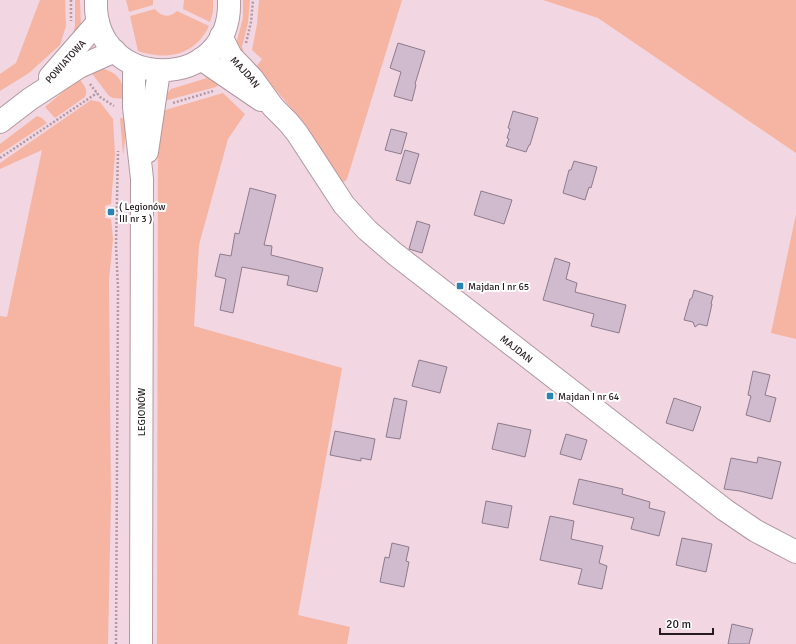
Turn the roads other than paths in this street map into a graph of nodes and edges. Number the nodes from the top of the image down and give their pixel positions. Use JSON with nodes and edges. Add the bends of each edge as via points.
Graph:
{"nodes":[{"id":1,"x":96,"y":0,"type":"edge"},
{"id":2,"x":229,"y":0,"type":"edge"},
{"id":3,"x":98,"y":22,"type":"junction"},
{"id":4,"x":221,"y":36,"type":"junction"},
{"id":5,"x":115,"y":51,"type":"junction"},
{"id":6,"x":201,"y":59,"type":"junction"},
{"id":7,"x":134,"y":65,"type":"junction"},
{"id":8,"x":159,"y":71,"type":"junction"},
{"id":9,"x":30,"y":99,"type":"junction"},
{"id":10,"x":273,"y":107,"type":"junction"},
{"id":11,"x":0,"y":122,"type":"edge"},
{"id":12,"x":142,"y":179,"type":"junction"},
{"id":13,"x":796,"y":552,"type":"edge"},
{"id":14,"x":140,"y":644,"type":"edge"}],
"edges":[{"from":1,"to":3,"type":"main road"},
{"from":2,"to":4,"type":"main road","via":[[228,17]]},
{"from":3,"to":5,"type":"main road"},
{"from":3,"to":9,"type":"main road","name":"POWIATOWA"},
{"from":4,"to":6,"type":"main road"},
{"from":4,"to":10,"type":"main road","name":"MAJDAN","via":[[231,56],[252,78]]},
{"from":5,"to":7,"type":"main road"},
{"from":5,"to":9,"type":"main road","name":"POWIATOWA","via":[[79,67]]},
{"from":6,"to":8,"type":"main road","via":[[181,69]]},
{"from":6,"to":10,"type":"main road","name":"MAJDAN"},
{"from":7,"to":8,"type":"main road"},
{"from":7,"to":12,"type":"main road","name":"LEGIONÓW","via":[[134,107]]},
{"from":8,"to":12,"type":"main road","name":"LEGIONÓW"},
{"from":9,"to":11,"type":"main road","name":"POWIATOWA"},
{"from":10,"to":13,"type":"main road","name":"MAJDAN","via":[[297,133],[344,205],[367,230],[395,254],[725,510],[756,531]]},
{"from":12,"to":14,"type":"main road","name":"LEGIONÓW"}]}
